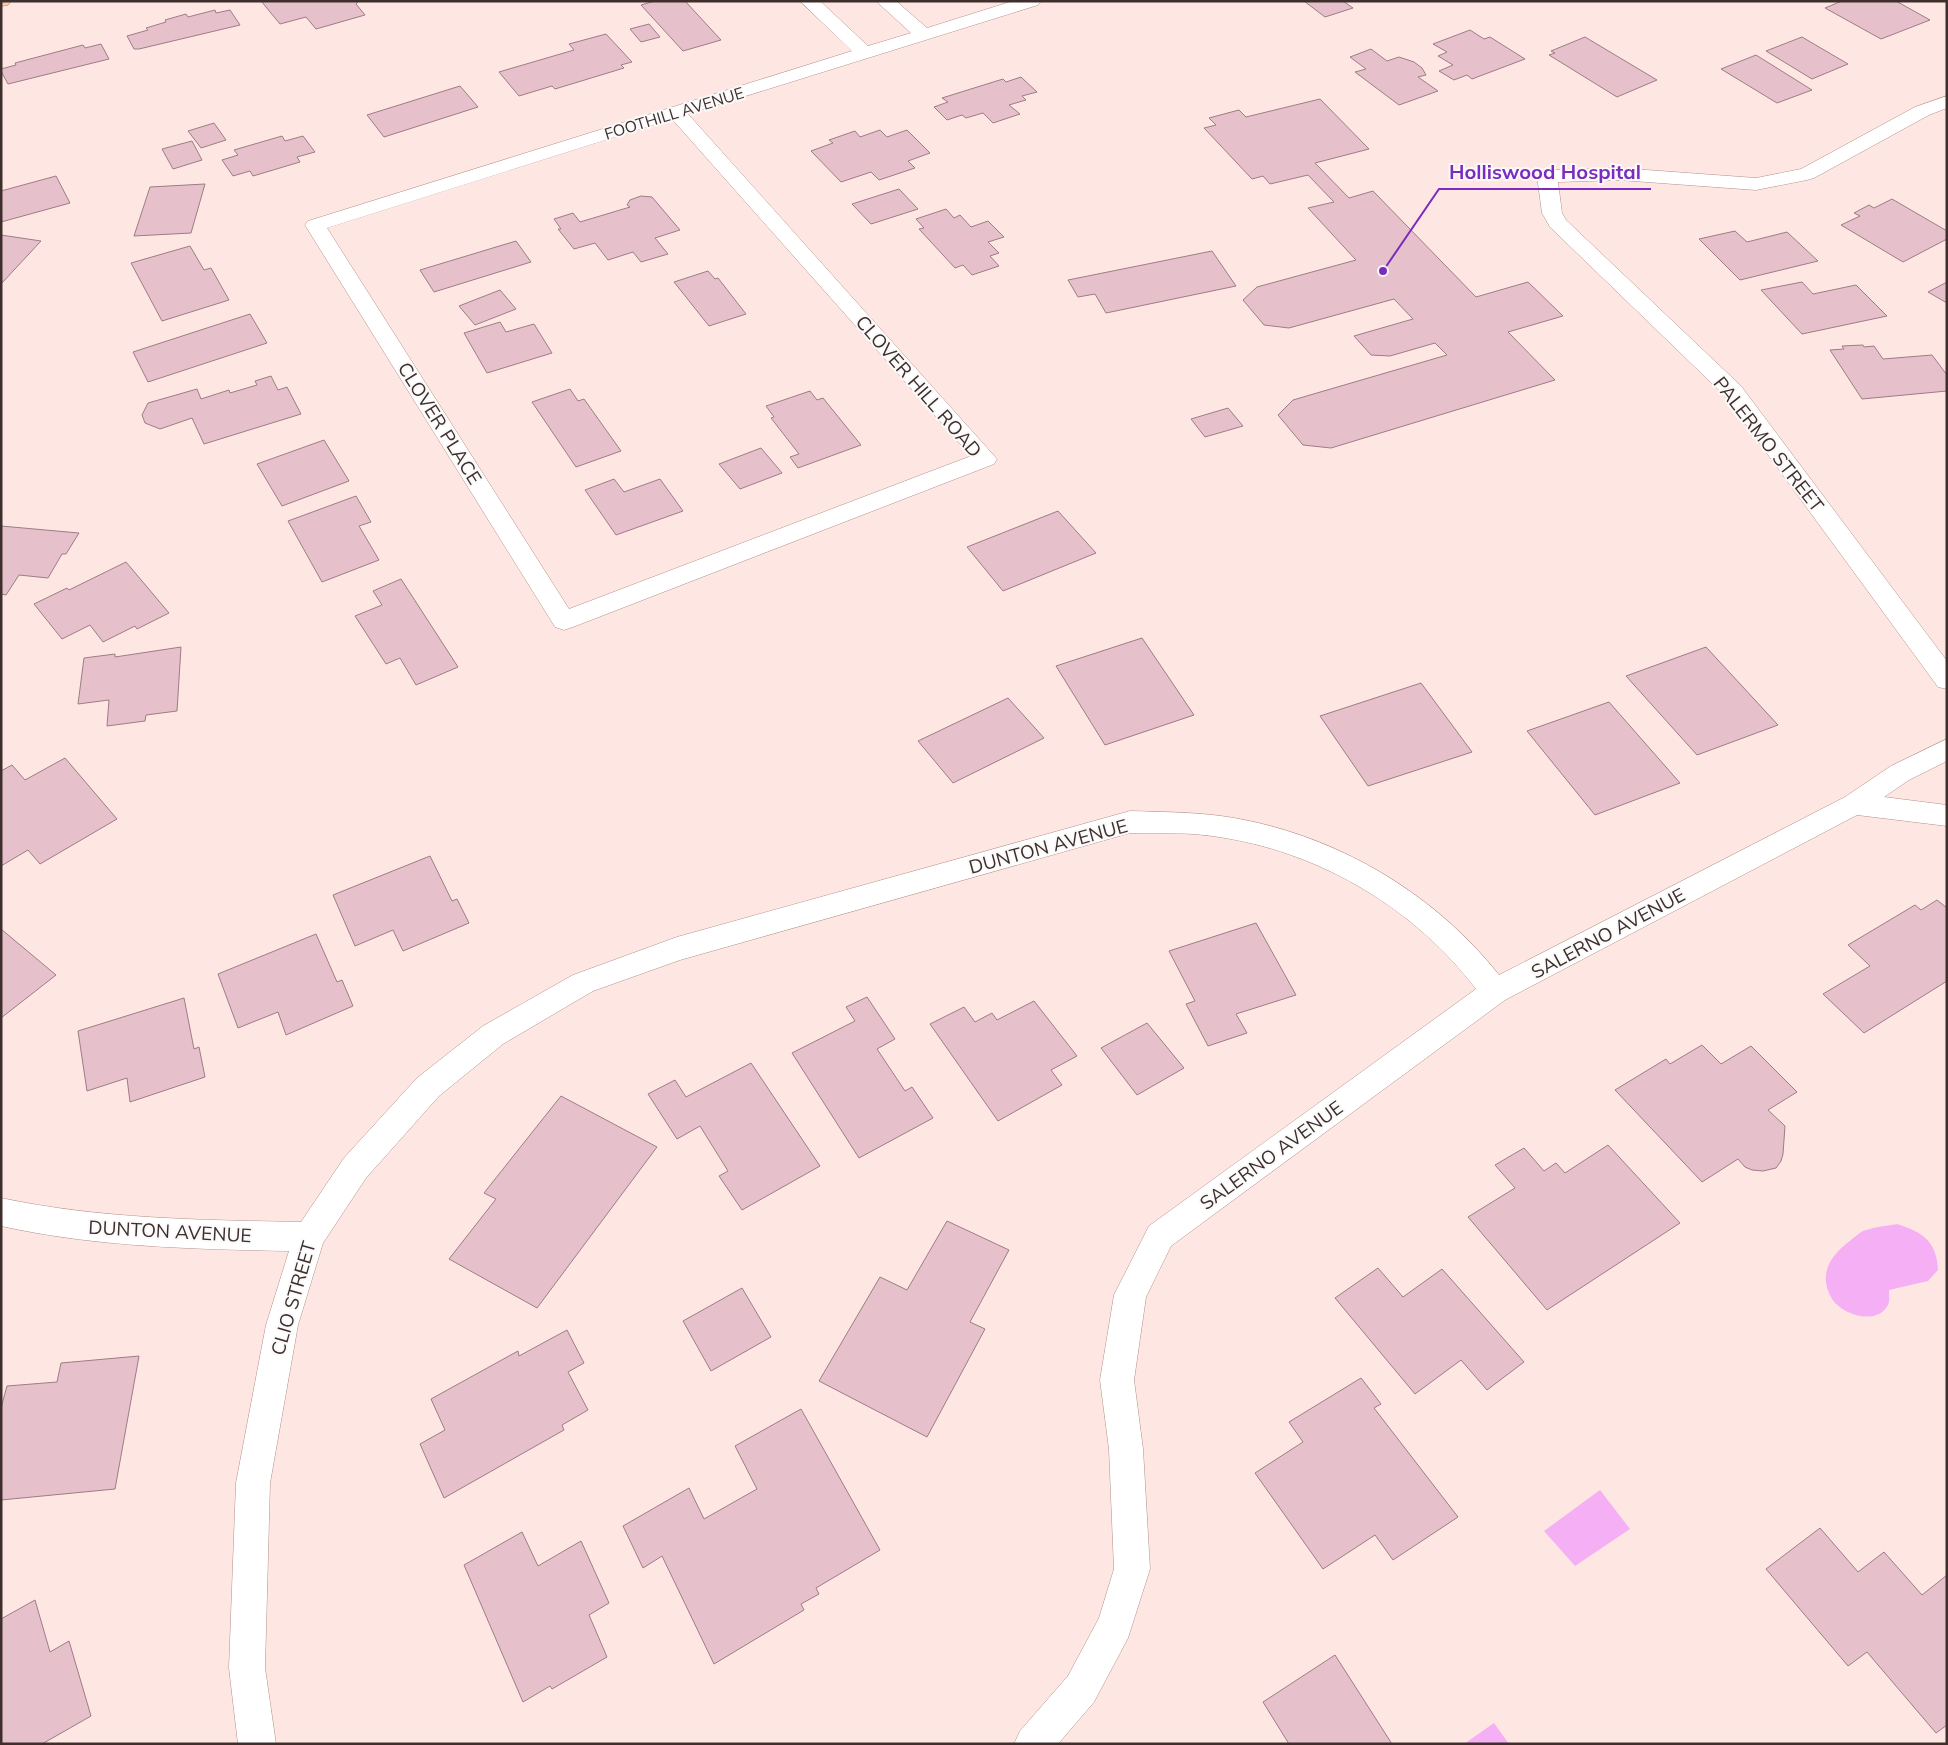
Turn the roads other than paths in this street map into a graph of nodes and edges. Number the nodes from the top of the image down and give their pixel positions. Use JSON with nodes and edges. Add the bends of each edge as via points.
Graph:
{"nodes":[{"id":1,"x":809,"y":1,"type":"edge"},
{"id":2,"x":885,"y":1,"type":"edge"},
{"id":3,"x":1032,"y":1,"type":"edge"},
{"id":4,"x":923,"y":34,"type":"junction"},
{"id":5,"x":866,"y":54,"type":"junction"},
{"id":6,"x":1947,"y":102,"type":"edge"},
{"id":7,"x":1922,"y":111,"type":"junction"},
{"id":8,"x":676,"y":112,"type":"junction"},
{"id":9,"x":1947,"y":116,"type":"edge"},
{"id":10,"x":315,"y":225,"type":"joint"},
{"id":11,"x":564,"y":622,"type":"joint"},
{"id":12,"x":1947,"y":680,"type":"edge"},
{"id":13,"x":1947,"y":749,"type":"edge"},
{"id":14,"x":1854,"y":804,"type":"junction"},
{"id":15,"x":1947,"y":816,"type":"edge"},
{"id":16,"x":677,"y":950,"type":"joint"},
{"id":17,"x":1495,"y":991,"type":"junction"},
{"id":18,"x":1,"y":1212,"type":"edge"},
{"id":19,"x":309,"y":1237,"type":"junction"},
{"id":20,"x":257,"y":1744,"type":"edge"},
{"id":21,"x":1033,"y":1744,"type":"edge"}],
"edges":[{"from":1,"to":5,"type":"street"},
{"from":2,"to":4,"type":"street"},
{"from":3,"to":4,"type":"street","name":"FOOTHILL AVENUE"},
{"from":4,"to":5,"type":"street","name":"FOOTHILL AVENUE"},
{"from":5,"to":8,"type":"street","name":"FOOTHILL AVENUE"},
{"from":6,"to":7,"type":"street"},
{"from":7,"to":9,"type":"street"},
{"from":7,"to":12,"type":"street","name":"PALERMO STREET","via":[[1807,174],[1756,184],[1619,174],[1547,176],[1552,213],[1557,223],[1734,392]]},
{"from":8,"to":10,"type":"street","name":"FOOTHILL AVENUE"},
{"from":8,"to":11,"type":"street","name":"CLOVER HILL ROAD","via":[[986,459]]},
{"from":10,"to":11,"type":"street","name":"CLOVER PLACE"},
{"from":13,"to":14,"type":"street","name":"SALERNO AVENUE","via":[[1900,773]]},
{"from":14,"to":15,"type":"street"},
{"from":14,"to":17,"type":"street","name":"SALERNO AVENUE"},
{"from":16,"to":17,"type":"street","name":"DUNTON AVENUE","via":[[1130,822],[1179,822],[1237,829],[1302,847],[1364,876],[1409,904],[1454,943]]},
{"from":16,"to":19,"type":"street","name":"CLIO STREET","via":[[583,983],[492,1035],[428,1087],[355,1168]]},
{"from":17,"to":21,"type":"street","name":"SALERNO AVENUE","via":[[1160,1236],[1130,1295],[1117,1380],[1126,1449],[1132,1570],[1115,1625],[1081,1689]]},
{"from":18,"to":19,"type":"street","name":"DUNTON AVENUE","via":[[116,1231]]},
{"from":19,"to":20,"type":"street","name":"CLIO STREET","via":[[282,1325],[253,1483],[247,1668]]}]}
